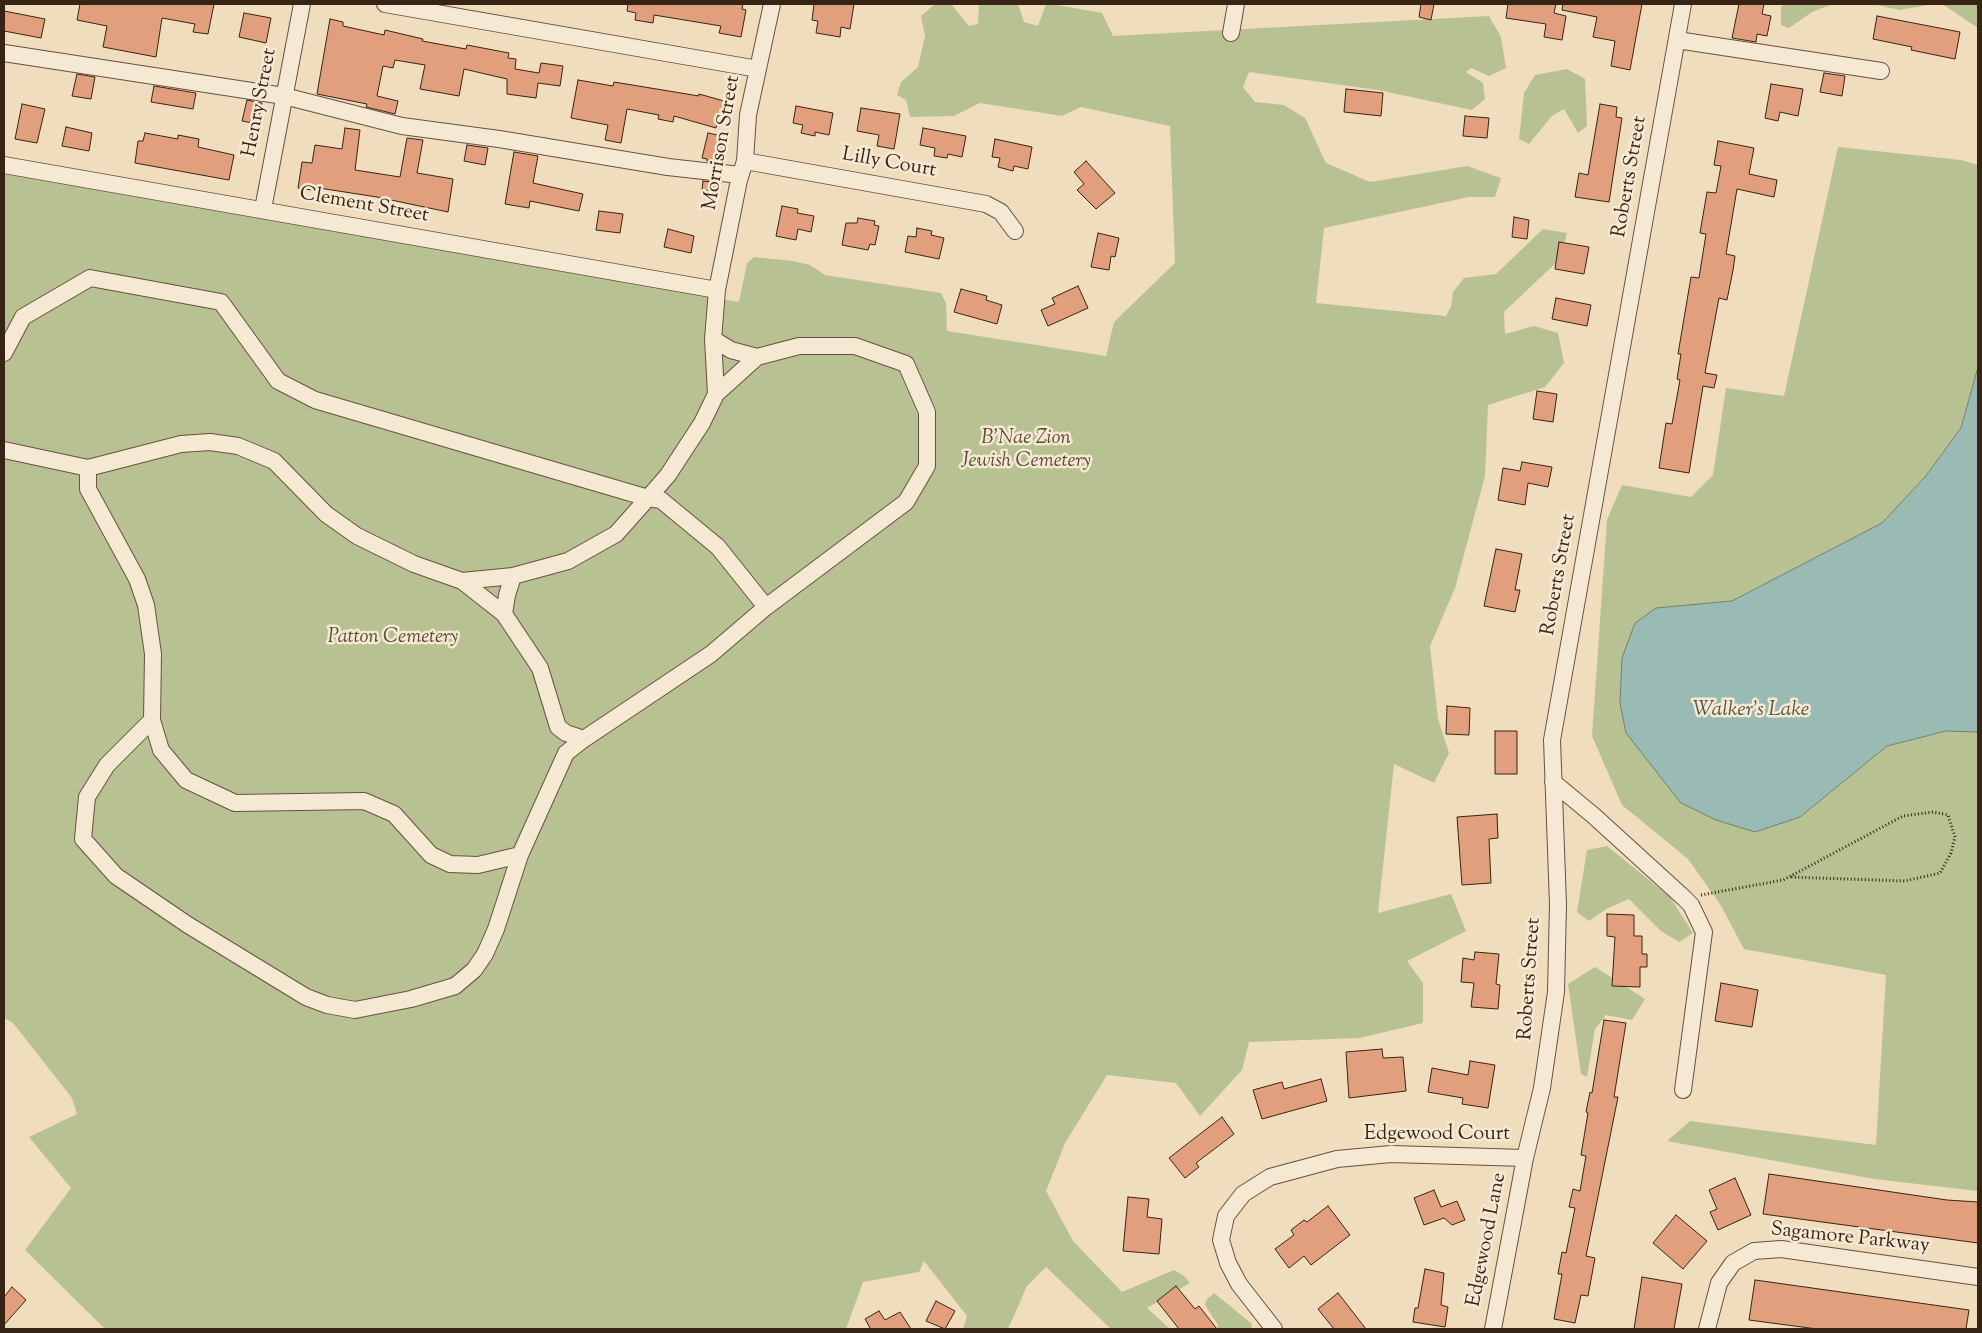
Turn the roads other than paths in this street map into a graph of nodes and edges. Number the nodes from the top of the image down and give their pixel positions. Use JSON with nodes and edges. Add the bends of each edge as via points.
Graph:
{"nodes":[{"id":1,"x":302,"y":4,"type":"edge"},
{"id":2,"x":385,"y":4,"type":"edge"},
{"id":3,"x":772,"y":4,"type":"edge"},
{"id":4,"x":1236,"y":4,"type":"edge"},
{"id":5,"x":1683,"y":4,"type":"edge"},
{"id":6,"x":1231,"y":33,"type":"dead end"},
{"id":7,"x":1677,"y":40,"type":"junction"},
{"id":8,"x":4,"y":53,"type":"edge"},
{"id":9,"x":758,"y":69,"type":"junction"},
{"id":10,"x":1881,"y":71,"type":"dead end"},
{"id":11,"x":284,"y":96,"type":"junction"},
{"id":12,"x":4,"y":165,"type":"edge"},
{"id":13,"x":743,"y":168,"type":"junction"},
{"id":14,"x":262,"y":209,"type":"junction"},
{"id":15,"x":1015,"y":231,"type":"dead end"},
{"id":16,"x":717,"y":290,"type":"junction"},
{"id":17,"x":713,"y":339,"type":"junction"},
{"id":18,"x":4,"y":353,"type":"edge"},
{"id":19,"x":757,"y":357,"type":"junction"},
{"id":20,"x":716,"y":394,"type":"junction"},
{"id":21,"x":4,"y":450,"type":"edge"},
{"id":22,"x":88,"y":468,"type":"junction"},
{"id":23,"x":648,"y":498,"type":"junction"},
{"id":24,"x":513,"y":576,"type":"junction"},
{"id":25,"x":462,"y":580,"type":"junction"},
{"id":26,"x":766,"y":607,"type":"junction"},
{"id":27,"x":504,"y":614,"type":"junction"},
{"id":28,"x":152,"y":720,"type":"junction"},
{"id":29,"x":558,"y":727,"type":"junction"},
{"id":30,"x":584,"y":739,"type":"junction"},
{"id":31,"x":559,"y":771,"type":"junction"},
{"id":32,"x":1553,"y":782,"type":"junction"},
{"id":33,"x":520,"y":855,"type":"junction"},
{"id":34,"x":1683,"y":1090,"type":"dead end"},
{"id":35,"x":1526,"y":1158,"type":"junction"},
{"id":36,"x":1978,"y":1276,"type":"edge"},
{"id":37,"x":1274,"y":1329,"type":"edge"},
{"id":38,"x":1493,"y":1329,"type":"edge"},
{"id":39,"x":1707,"y":1329,"type":"edge"}],
"edges":[{"from":1,"to":11,"type":"street","name":"Henry Street"},
{"from":2,"to":9,"type":"street"},
{"from":3,"to":9,"type":"street","name":"Morrison Street"},
{"from":4,"to":6,"type":"street"},
{"from":5,"to":7,"type":"street","name":"Roberts Street"},
{"from":7,"to":10,"type":"street"},
{"from":7,"to":32,"type":"street","name":"Roberts Street","via":[[1552,740]]},
{"from":8,"to":11,"type":"street","name":"Lilly Court"},
{"from":9,"to":13,"type":"street","name":"Morrison Street","via":[[748,115]]},
{"from":11,"to":13,"type":"street","name":"Lilly Court","via":[[402,126],[499,138],[668,167]]},
{"from":11,"to":14,"type":"street","name":"Henry Street"},
{"from":12,"to":14,"type":"street","name":"Clement Street"},
{"from":13,"to":15,"type":"street","name":"Lilly Court","via":[[986,204],[1001,212]]},
{"from":13,"to":16,"type":"street","name":"Morrison Street"},
{"from":14,"to":16,"type":"street","name":"Clement Street"},
{"from":16,"to":17,"type":"street","name":"Morrison Street"},
{"from":17,"to":19,"type":"street","via":[[731,350]]},
{"from":17,"to":20,"type":"street","name":"Morrison Street"},
{"from":18,"to":23,"type":"street","via":[[24,317],[90,278],[222,302],[278,381],[315,400]]},
{"from":19,"to":20,"type":"street"},
{"from":19,"to":26,"type":"street","via":[[798,346],[855,346],[906,364],[926,412],[927,466],[906,502]]},
{"from":20,"to":23,"type":"street","via":[[683,453]]},
{"from":21,"to":22,"type":"street"},
{"from":22,"to":25,"type":"street","via":[[181,444],[210,442],[238,446],[274,461],[326,514],[357,536],[414,564]]},
{"from":22,"to":28,"type":"street","via":[[88,489],[137,579],[146,605],[153,654]]},
{"from":23,"to":24,"type":"street","via":[[616,534],[568,561]]},
{"from":23,"to":26,"type":"street","via":[[661,500],[718,547]]},
{"from":24,"to":25,"type":"street"},
{"from":24,"to":27,"type":"street"},
{"from":25,"to":27,"type":"street"},
{"from":26,"to":30,"type":"street","via":[[711,654]]},
{"from":27,"to":29,"type":"street","via":[[540,668]]},
{"from":28,"to":33,"type":"street","via":[[161,750],[186,780],[235,803],[364,801],[394,814],[431,855],[450,864],[478,865]]},
{"from":28,"to":33,"type":"street","via":[[106,765],[87,797],[83,839],[116,876],[188,925],[298,992],[327,1005],[355,1010],[411,1000],[455,986],[474,970],[485,954]]},
{"from":29,"to":30,"type":"street"},
{"from":29,"to":31,"type":"street"},
{"from":30,"to":31,"type":"street","via":[[566,753]]},
{"from":31,"to":33,"type":"street"},
{"from":32,"to":34,"type":"street","via":[[1691,904],[1704,932]]},
{"from":32,"to":35,"type":"street","name":"Roberts Street","via":[[1558,904],[1556,992],[1542,1088]]},
{"from":35,"to":37,"type":"street","name":"Edgewood Court","via":[[1391,1154],[1337,1159],[1270,1177],[1243,1194],[1226,1216],[1221,1240],[1228,1264],[1239,1284]]},
{"from":35,"to":38,"type":"street","name":"Edgewood Lane"},
{"from":36,"to":39,"type":"street","name":"Sagamore Parkway","via":[[1781,1248],[1754,1251],[1733,1263],[1719,1283]]}]}
